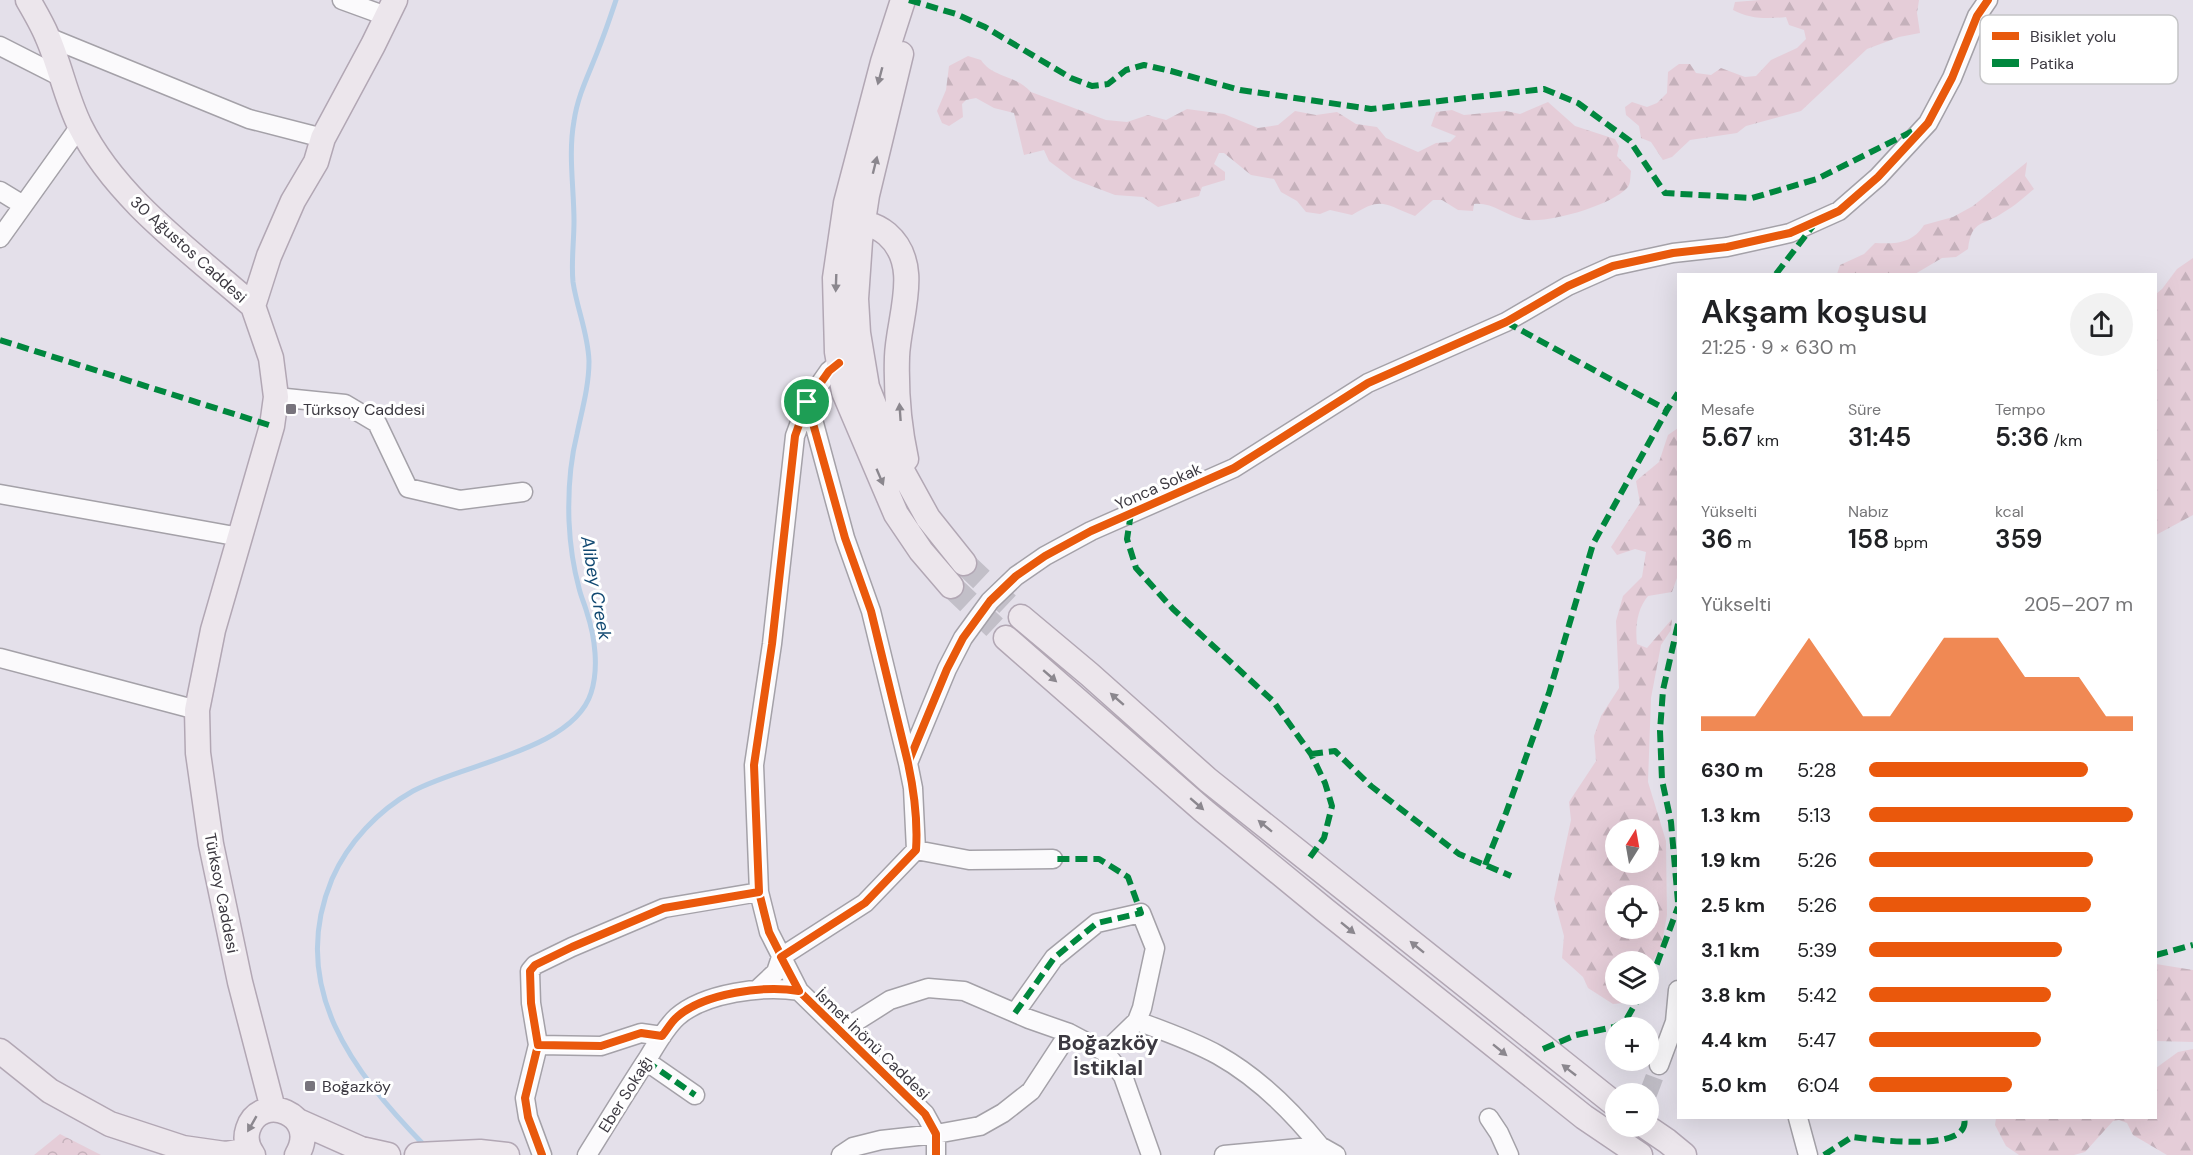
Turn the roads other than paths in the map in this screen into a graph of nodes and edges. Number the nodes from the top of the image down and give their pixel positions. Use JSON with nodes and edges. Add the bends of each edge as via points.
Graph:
{"nodes":[{"id":1,"x":28,"y":0,"type":"edge"},
{"id":2,"x":342,"y":0,"type":"edge"},
{"id":3,"x":904,"y":0,"type":"edge"},
{"id":4,"x":1988,"y":0,"type":"edge"},
{"id":5,"x":391,"y":8,"type":"edge"},
{"id":6,"x":48,"y":37,"type":"junction"},
{"id":7,"x":0,"y":46,"type":"edge"},
{"id":8,"x":63,"y":78,"type":"junction"},
{"id":9,"x":80,"y":126,"type":"junction"},
{"id":10,"x":323,"y":138,"type":"junction"},
{"id":11,"x":0,"y":191,"type":"edge"},
{"id":12,"x":23,"y":205,"type":"junction"},
{"id":13,"x":853,"y":224,"type":"junction"},
{"id":14,"x":0,"y":238,"type":"edge"},
{"id":15,"x":253,"y":306,"type":"junction"},
{"id":16,"x":860,"y":348,"type":"junction"},
{"id":17,"x":839,"y":363,"type":"junction"},
{"id":18,"x":276,"y":397,"type":"junction"},
{"id":19,"x":807,"y":402,"type":"junction"},
{"id":20,"x":913,"y":490,"type":"junction"},
{"id":21,"x":523,"y":492,"type":"dead end"},
{"id":22,"x":0,"y":494,"type":"edge"},
{"id":23,"x":240,"y":537,"type":"junction"},
{"id":24,"x":964,"y":563,"type":"tunnel mouth"},
{"id":25,"x":951,"y":585,"type":"tunnel mouth"},
{"id":26,"x":1021,"y":617,"type":"tunnel mouth"},
{"id":27,"x":1006,"y":638,"type":"tunnel mouth"},
{"id":28,"x":0,"y":658,"type":"edge"},
{"id":29,"x":197,"y":710,"type":"junction"},
{"id":30,"x":908,"y":763,"type":"junction"},
{"id":31,"x":916,"y":850,"type":"junction"},
{"id":32,"x":1053,"y":859,"type":"dead end"},
{"id":33,"x":759,"y":892,"type":"junction"},
{"id":34,"x":781,"y":957,"type":"junction"},
{"id":35,"x":759,"y":989,"type":"junction"},
{"id":36,"x":799,"y":991,"type":"junction"},
{"id":37,"x":1677,"y":1001,"type":"edge"},
{"id":38,"x":1015,"y":1013,"type":"junction"},
{"id":39,"x":1137,"y":1021,"type":"junction"},
{"id":40,"x":841,"y":1031,"type":"junction"},
{"id":41,"x":1069,"y":1033,"type":"junction"},
{"id":42,"x":662,"y":1036,"type":"junction"},
{"id":43,"x":538,"y":1045,"type":"junction"},
{"id":44,"x":0,"y":1051,"type":"edge"},
{"id":45,"x":1105,"y":1052,"type":"junction"},
{"id":46,"x":646,"y":1061,"type":"junction"},
{"id":47,"x":1659,"y":1065,"type":"tunnel mouth"},
{"id":48,"x":695,"y":1095,"type":"dead end"},
{"id":49,"x":1605,"y":1096,"type":"edge"},
{"id":50,"x":273,"y":1109,"type":"junction"},
{"id":51,"x":1489,"y":1118,"type":"dead end"},
{"id":52,"x":1798,"y":1119,"type":"edge"},
{"id":53,"x":298,"y":1121,"type":"junction"},
{"id":54,"x":936,"y":1134,"type":"junction"},
{"id":55,"x":1659,"y":1136,"type":"edge"},
{"id":56,"x":1320,"y":1146,"type":"junction"},
{"id":57,"x":251,"y":1153,"type":"edge"},
{"id":58,"x":225,"y":1155,"type":"edge"},
{"id":59,"x":297,"y":1155,"type":"edge"},
{"id":60,"x":388,"y":1155,"type":"edge"},
{"id":61,"x":417,"y":1155,"type":"edge"},
{"id":62,"x":507,"y":1155,"type":"edge"},
{"id":63,"x":543,"y":1155,"type":"edge"},
{"id":64,"x":587,"y":1155,"type":"edge"},
{"id":65,"x":841,"y":1155,"type":"edge"},
{"id":66,"x":936,"y":1155,"type":"edge"},
{"id":67,"x":1151,"y":1155,"type":"edge"},
{"id":68,"x":1224,"y":1155,"type":"edge"},
{"id":69,"x":1336,"y":1155,"type":"edge"},
{"id":70,"x":1509,"y":1155,"type":"edge"},
{"id":71,"x":1640,"y":1155,"type":"edge"},
{"id":72,"x":1684,"y":1155,"type":"edge"},
{"id":73,"x":1808,"y":1155,"type":"edge"}],
"edges":[{"from":1,"to":6,"type":"main road","name":"30 Ağustos Caddesi"},
{"from":2,"to":5,"type":"street"},
{"from":3,"to":13,"type":"main road","via":[[883,62],[846,203]]},
{"from":4,"to":30,"type":"street","name":"Yonca Sokak","via":[[1928,123],[1878,177],[1839,211],[1790,233],[1613,266],[1568,286],[1506,322],[1368,383],[1234,468],[1091,531],[1016,576],[990,601],[963,638]]},
{"from":5,"to":10,"type":"main road"},
{"from":6,"to":8,"type":"main road","name":"30 Ağustos Caddesi"},
{"from":6,"to":10,"type":"street","via":[[249,119]]},
{"from":7,"to":8,"type":"street"},
{"from":8,"to":9,"type":"main road","name":"30 Ağustos Caddesi"},
{"from":9,"to":12,"type":"street"},
{"from":9,"to":15,"type":"main road","name":"30 Ağustos Caddesi","via":[[102,162],[153,220]]},
{"from":10,"to":15,"type":"main road","via":[[316,162],[293,201],[269,256]]},
{"from":11,"to":12,"type":"street"},
{"from":12,"to":14,"type":"street"},
{"from":13,"to":16,"type":"main road"},
{"from":13,"to":17,"type":"main road","one_way":true,"via":[[835,278]]},
{"from":20,"to":13,"type":"main road","one_way":true,"via":[[898,386],[905,263],[896,241],[879,227]]},
{"from":15,"to":18,"type":"main road","name":"Türksoy Caddesi","via":[[271,358]]},
{"from":16,"to":17,"type":"main road"},
{"from":16,"to":20,"type":"main road","via":[[867,387],[895,458]]},
{"from":17,"to":19,"type":"street","name":"İsmet İnönü Caddesi"},
{"from":17,"to":25,"type":"main road","one_way":true,"via":[[844,392],[896,514]]},
{"from":18,"to":21,"type":"street","via":[[345,404],[377,423],[408,488],[460,501]]},
{"from":18,"to":23,"type":"main road","name":"Türksoy Caddesi","via":[[273,426]]},
{"from":19,"to":30,"type":"street","via":[[845,538],[871,611]]},
{"from":19,"to":33,"type":"street","name":"İsmet İnönü Caddesi","via":[[795,436],[754,765]]},
{"from":20,"to":24,"type":"main road","via":[[928,518]]},
{"from":22,"to":23,"type":"street"},
{"from":23,"to":29,"type":"main road","name":"Türksoy Caddesi","via":[[213,630]]},
{"from":49,"to":26,"type":"main road","one_way":true,"via":[[1208,780]]},
{"from":27,"to":71,"type":"main road","one_way":true,"via":[[1326,911],[1584,1117]]},
{"from":28,"to":29,"type":"street"},
{"from":29,"to":50,"type":"main road","name":"Türksoy Caddesi","via":[[198,753],[211,844],[240,982]]},
{"from":30,"to":31,"type":"street"},
{"from":31,"to":32,"type":"street","via":[[969,860]]},
{"from":31,"to":34,"type":"street","via":[[865,903]]},
{"from":33,"to":34,"type":"street","name":"İsmet İnönü Caddesi","via":[[769,933]]},
{"from":33,"to":43,"type":"street","via":[[664,908],[535,965],[530,971],[531,1003]]},
{"from":34,"to":35,"type":"street","via":[[776,972]]},
{"from":34,"to":36,"type":"street","name":"İsmet İnönü Caddesi"},
{"from":35,"to":36,"type":"street","name":"Eber Sokağı"},
{"from":35,"to":42,"type":"street","name":"Eber Sokağı","via":[[696,1005],[676,1017]]},
{"from":36,"to":40,"type":"street","name":"İsmet İnönü Caddesi"},
{"from":37,"to":47,"type":"street","via":[[1675,1022]]},
{"from":38,"to":39,"type":"street","via":[[1054,958],[1097,923],[1142,913],[1155,948]]},
{"from":38,"to":40,"type":"street","via":[[964,991],[927,988],[890,999]]},
{"from":38,"to":41,"type":"street"},
{"from":39,"to":45,"type":"street"},
{"from":39,"to":56,"type":"street","via":[[1217,1054],[1258,1082],[1297,1117]]},
{"from":40,"to":54,"type":"street","name":"İsmet İnönü Caddesi","via":[[925,1114]]},
{"from":41,"to":45,"type":"street"},
{"from":41,"to":54,"type":"street","via":[[1031,1091],[1004,1113],[980,1126]]},
{"from":42,"to":43,"type":"street","via":[[641,1033],[601,1046]]},
{"from":42,"to":46,"type":"street","name":"Eber Sokağı"},
{"from":43,"to":63,"type":"street","via":[[525,1098]]},
{"from":44,"to":58,"type":"main road","via":[[50,1091],[110,1124],[183,1148]]},
{"from":45,"to":67,"type":"street","via":[[1123,1076]]},
{"from":46,"to":48,"type":"street"},
{"from":46,"to":64,"type":"street","name":"Eber Sokağı"},
{"from":50,"to":53,"type":"main road","via":[[291,1114]]},
{"from":50,"to":57,"type":"main road","one_way":true,"via":[[250,1123],[247,1141]]},
{"from":51,"to":70,"type":"street"},
{"from":52,"to":73,"type":"street"},
{"from":53,"to":59,"type":"main road","via":[[303,1138]]},
{"from":53,"to":60,"type":"main road","via":[[361,1149]]},
{"from":54,"to":65,"type":"street","via":[[881,1140],[853,1147]]},
{"from":54,"to":66,"type":"street"},
{"from":55,"to":72,"type":"main road"},
{"from":56,"to":68,"type":"street"},
{"from":56,"to":69,"type":"street"},
{"from":57,"to":58,"type":"main road"},
{"from":61,"to":62,"type":"main road"}]}
